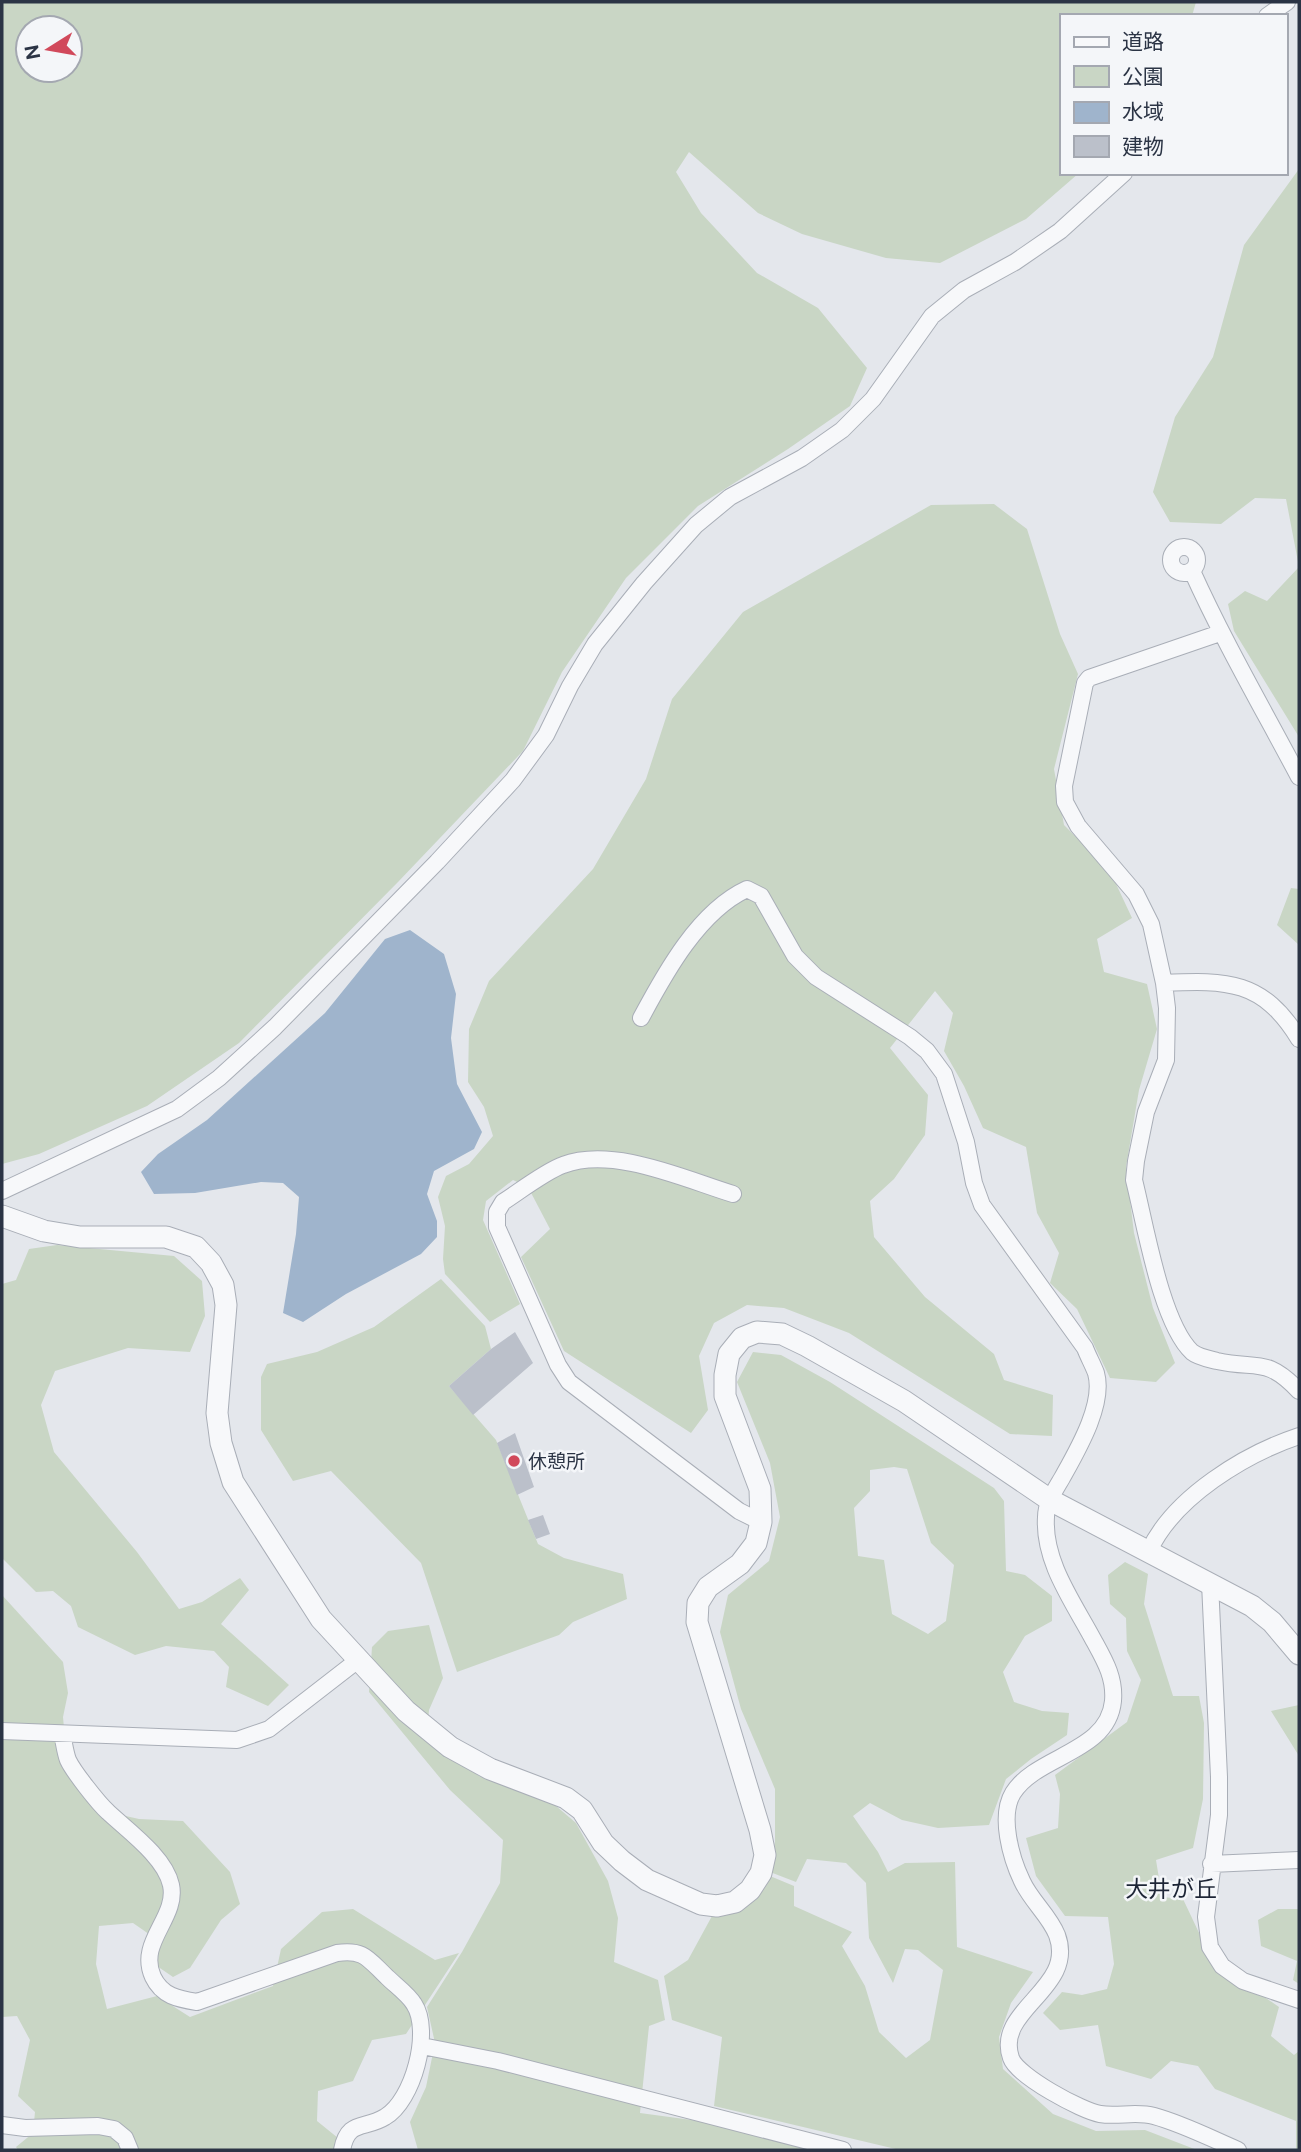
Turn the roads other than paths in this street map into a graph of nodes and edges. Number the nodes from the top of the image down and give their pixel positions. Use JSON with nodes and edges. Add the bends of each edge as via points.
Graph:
{"nodes":[{"id":1,"x":1287,"y":2,"type":"edge"},
{"id":2,"x":1270,"y":14,"type":"edge"},
{"id":3,"x":1122,"y":175,"type":"edge"},
{"id":4,"x":1192,"y":571,"type":"dead end"},
{"id":5,"x":1220,"y":633,"type":"junction"},
{"id":6,"x":1299,"y":777,"type":"edge"},
{"id":7,"x":1164,"y":984,"type":"junction"},
{"id":8,"x":641,"y":1018,"type":"dead end"},
{"id":9,"x":1299,"y":1039,"type":"edge"},
{"id":10,"x":2,"y":1191,"type":"edge"},
{"id":11,"x":733,"y":1194,"type":"dead end"},
{"id":12,"x":2,"y":1216,"type":"edge"},
{"id":13,"x":1299,"y":1391,"type":"edge"},
{"id":14,"x":1299,"y":1436,"type":"edge"},
{"id":15,"x":1050,"y":1500,"type":"junction"},
{"id":16,"x":761,"y":1522,"type":"junction"},
{"id":17,"x":1149,"y":1551,"type":"junction"},
{"id":18,"x":1210,"y":1583,"type":"junction"},
{"id":19,"x":1299,"y":1654,"type":"edge"},
{"id":20,"x":358,"y":1660,"type":"junction"},
{"id":21,"x":2,"y":1731,"type":"edge"},
{"id":22,"x":62,"y":1734,"type":"junction"},
{"id":23,"x":1299,"y":1860,"type":"edge"},
{"id":24,"x":1211,"y":1864,"type":"junction"},
{"id":25,"x":1299,"y":2000,"type":"edge"},
{"id":26,"x":422,"y":2046,"type":"junction"},
{"id":27,"x":2,"y":2125,"type":"edge"},
{"id":28,"x":130,"y":2150,"type":"edge"},
{"id":29,"x":342,"y":2150,"type":"edge"},
{"id":30,"x":843,"y":2150,"type":"edge"},
{"id":31,"x":1238,"y":2150,"type":"edge"}],
"edges":[{"from":1,"to":2,"type":"street"},
{"from":3,"to":10,"type":"street","via":[[1060,231],[964,290],[932,316],[873,399],[842,430],[730,497],[696,525],[595,644],[546,735],[513,780],[275,1027],[219,1078],[177,1109]]},
{"from":4,"to":5,"type":"street"},
{"from":5,"to":6,"type":"street"},
{"from":5,"to":7,"type":"street","via":[[1089,678],[1064,786],[1065,802],[1078,825],[1136,894],[1151,924]]},
{"from":7,"to":9,"type":"street","via":[[1209,981],[1235,984],[1260,994]]},
{"from":7,"to":13,"type":"street","via":[[1166,1060],[1146,1112],[1134,1180],[1167,1311],[1178,1338],[1194,1355],[1263,1365],[1286,1377]]},
{"from":8,"to":15,"type":"street","via":[[664,974],[708,917],[731,896],[747,889],[761,896],[795,956],[816,977],[927,1051],[944,1074],[982,1205],[1085,1349],[1097,1374],[1096,1403]]},
{"from":11,"to":16,"type":"street","via":[[624,1160],[597,1158],[563,1165],[503,1202],[497,1212],[497,1227],[569,1382],[739,1511]]},
{"from":12,"to":20,"type":"street","via":[[44,1231],[80,1237],[166,1237],[196,1247],[211,1263],[223,1285],[226,1305],[217,1413],[233,1482],[321,1619]]},
{"from":14,"to":17,"type":"street","via":[[1203,1485],[1156,1536]]},
{"from":15,"to":16,"type":"street","via":[[904,1401],[782,1334],[757,1332],[742,1338],[729,1354],[725,1396],[760,1489]]},
{"from":15,"to":17,"type":"street"},
{"from":15,"to":31,"type":"street","via":[[1045,1535],[1053,1564],[1106,1663],[1113,1681],[1112,1704],[1105,1723],[1088,1742],[1026,1779],[1008,1809],[1014,1861],[1058,1937],[1060,1955],[1055,1974],[1013,2027],[1012,2061],[1041,2086],[1098,2114],[1145,2114]]},
{"from":16,"to":20,"type":"street","via":[[756,1543],[740,1564],[708,1587],[698,1603],[697,1622],[765,1855],[761,1873],[736,1902],[701,1905],[647,1880],[603,1843],[582,1810],[566,1798],[490,1769],[450,1747],[406,1711]]},
{"from":17,"to":18,"type":"street"},
{"from":18,"to":19,"type":"street","via":[[1252,1606]]},
{"from":18,"to":24,"type":"street","via":[[1219,1777]]},
{"from":20,"to":22,"type":"street","via":[[269,1729],[237,1740]]},
{"from":21,"to":22,"type":"street"},
{"from":22,"to":26,"type":"street","via":[[68,1761],[105,1809],[143,1843],[171,1885],[169,1907],[149,1948],[149,1969],[157,1985],[174,1999],[197,2002],[353,1951],[369,1959],[414,2004],[422,2025]]},
{"from":23,"to":24,"type":"street"},
{"from":24,"to":25,"type":"street","via":[[1206,1917],[1210,1947],[1223,1966],[1243,1981]]},
{"from":26,"to":29,"type":"street","via":[[397,2108],[385,2118],[356,2127],[345,2136]]},
{"from":26,"to":30,"type":"street","via":[[498,2061]]},
{"from":27,"to":28,"type":"street","via":[[114,2129]]}]}
